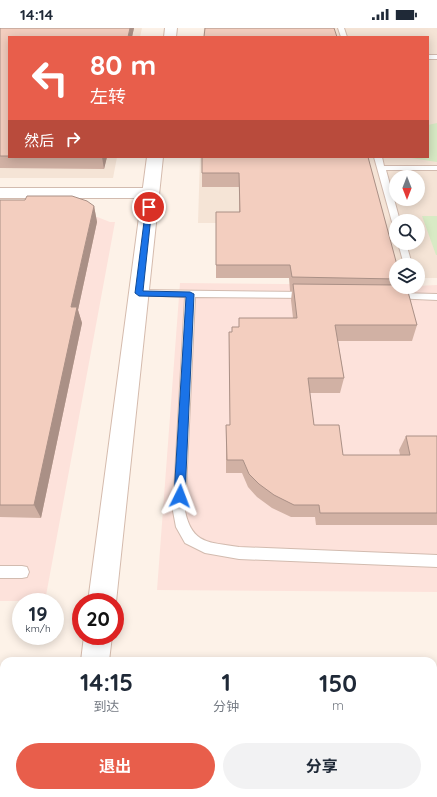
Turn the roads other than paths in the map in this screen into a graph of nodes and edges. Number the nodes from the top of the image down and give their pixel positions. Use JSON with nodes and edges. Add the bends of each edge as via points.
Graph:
{"nodes":[{"id":1,"x":155,"y":158,"type":"edge"},
{"id":2,"x":378,"y":158,"type":"edge"},
{"id":3,"x":381,"y":168,"type":"junction"},
{"id":4,"x":437,"y":168,"type":"edge"},
{"id":5,"x":0,"y":193,"type":"edge"},
{"id":6,"x":150,"y":193,"type":"junction"},
{"id":7,"x":394,"y":214,"type":"edge"},
{"id":8,"x":139,"y":293,"type":"junction"},
{"id":9,"x":190,"y":294,"type":"junction"},
{"id":10,"x":318,"y":296,"type":"edge"},
{"id":11,"x":389,"y":296,"type":"edge"},
{"id":12,"x":437,"y":297,"type":"edge"},
{"id":13,"x":437,"y":561,"type":"edge"},
{"id":14,"x":0,"y":572,"type":"edge"},
{"id":15,"x":22,"y":572,"type":"dead end"},
{"id":16,"x":103,"y":593,"type":"edge"},
{"id":17,"x":97,"y":645,"type":"edge"},
{"id":18,"x":95,"y":657,"type":"edge"}],
"edges":[{"from":1,"to":6,"type":"street"},
{"from":2,"to":3,"type":"lane"},
{"from":3,"to":4,"type":"lane"},
{"from":3,"to":7,"type":"lane"},
{"from":5,"to":6,"type":"street"},
{"from":6,"to":8,"type":"street"},
{"from":8,"to":9,"type":"lane"},
{"from":8,"to":16,"type":"street"},
{"from":9,"to":10,"type":"lane"},
{"from":9,"to":13,"type":"lane","via":[[179,511],[182,527],[190,539],[205,547],[239,553]]},
{"from":11,"to":12,"type":"lane"},
{"from":14,"to":15,"type":"lane"},
{"from":17,"to":18,"type":"street"}]}
